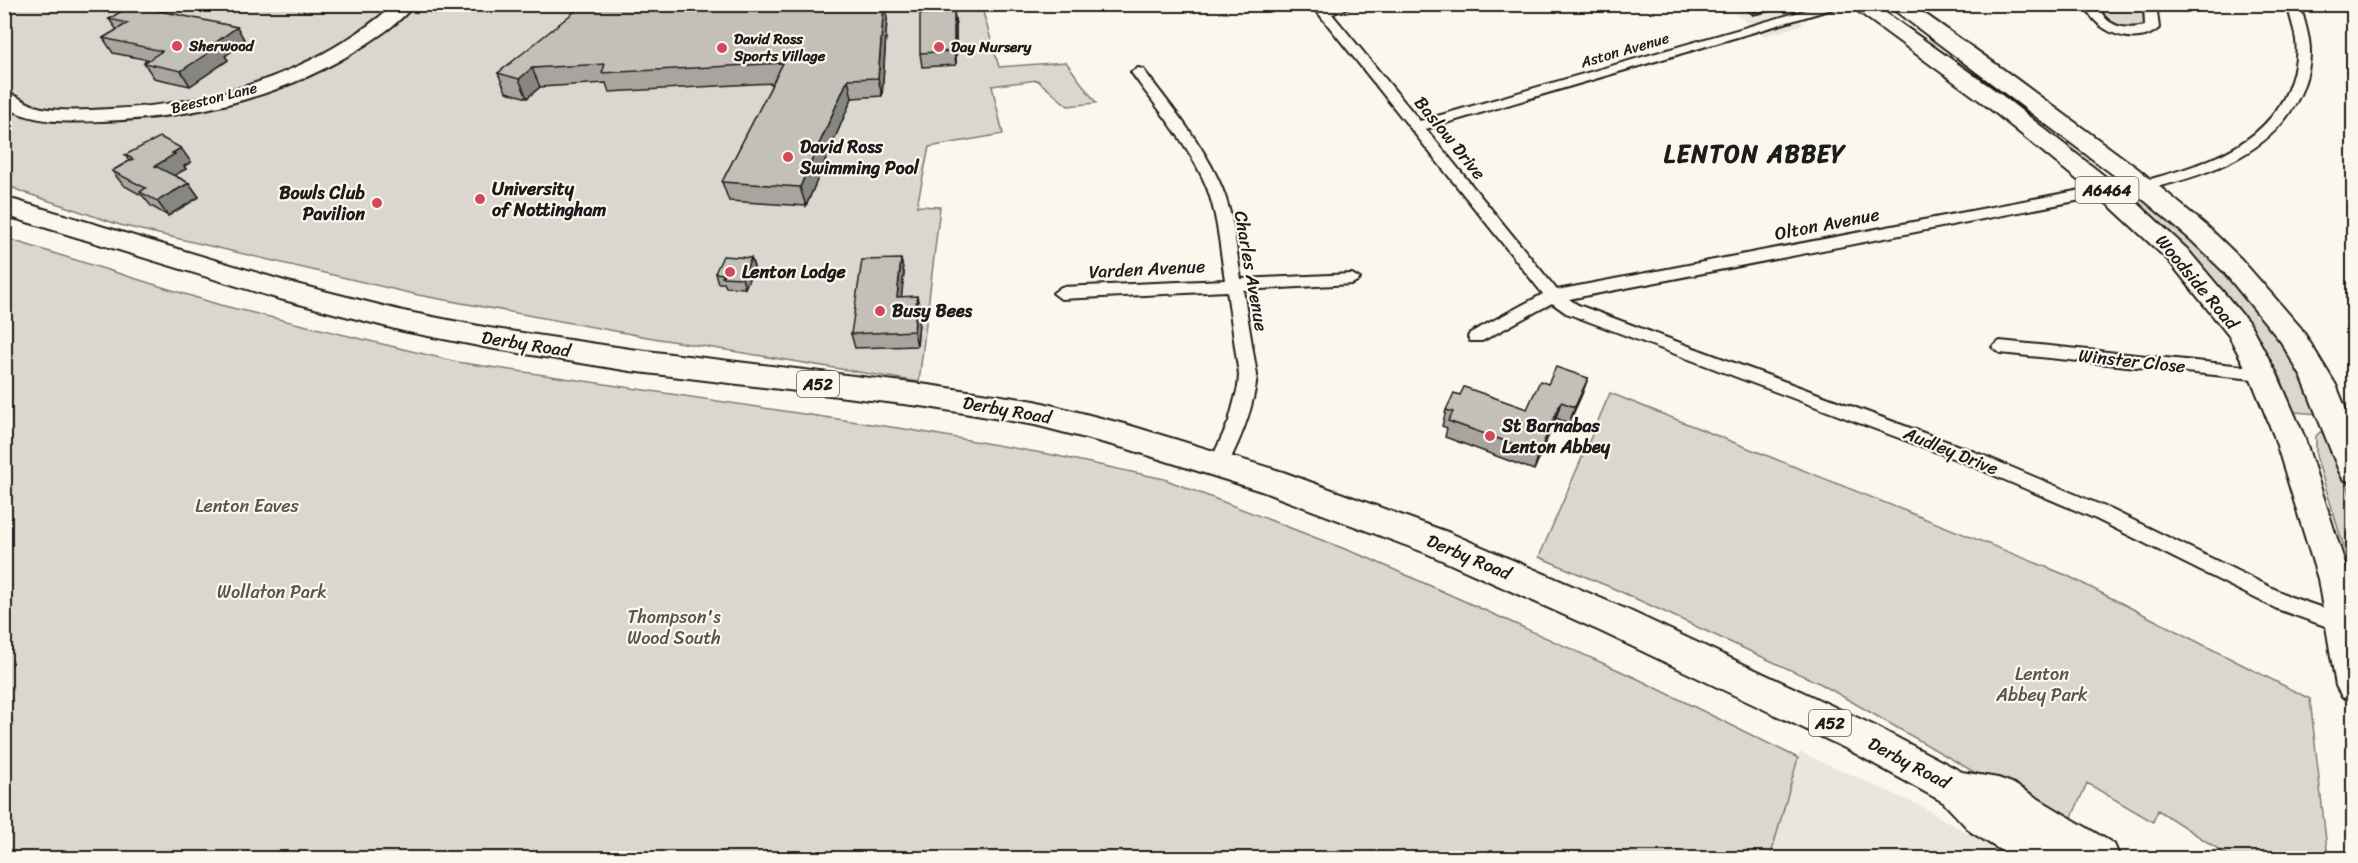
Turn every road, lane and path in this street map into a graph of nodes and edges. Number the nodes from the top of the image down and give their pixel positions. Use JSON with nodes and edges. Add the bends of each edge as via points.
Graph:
{"nodes":[{"id":1,"x":406,"y":4,"type":"edge"},
{"id":2,"x":1352,"y":4,"type":"edge"},
{"id":3,"x":1782,"y":4,"type":"edge"},
{"id":4,"x":1843,"y":4,"type":"edge"},
{"id":5,"x":1858,"y":4,"type":"edge"},
{"id":6,"x":1896,"y":4,"type":"edge"},
{"id":7,"x":2091,"y":4,"type":"edge"},
{"id":8,"x":2150,"y":4,"type":"edge"},
{"id":9,"x":2293,"y":4,"type":"edge"},
{"id":10,"x":1320,"y":8,"type":"edge"},
{"id":11,"x":1800,"y":17,"type":"junction"},
{"id":12,"x":1138,"y":72,"type":"dead end"},
{"id":13,"x":1173,"y":91,"type":"dead end"},
{"id":14,"x":1157,"y":96,"type":"junction"},
{"id":15,"x":4,"y":97,"type":"edge"},
{"id":16,"x":1416,"y":127,"type":"junction"},
{"id":17,"x":2144,"y":185,"type":"junction"},
{"id":18,"x":2107,"y":190,"type":"junction"},
{"id":19,"x":4,"y":205,"type":"edge"},
{"id":20,"x":1352,"y":279,"type":"dead end"},
{"id":21,"x":1234,"y":285,"type":"junction"},
{"id":22,"x":1061,"y":293,"type":"dead end"},
{"id":23,"x":1553,"y":296,"type":"junction"},
{"id":24,"x":1476,"y":337,"type":"dead end"},
{"id":25,"x":2000,"y":347,"type":"dead end"},
{"id":26,"x":2263,"y":374,"type":"junction"},
{"id":27,"x":2345,"y":430,"type":"edge"},
{"id":28,"x":2289,"y":436,"type":"junction"},
{"id":29,"x":1218,"y":465,"type":"junction"},
{"id":30,"x":2354,"y":471,"type":"edge"},
{"id":31,"x":2342,"y":623,"type":"junction"},
{"id":32,"x":2354,"y":686,"type":"edge"},
{"id":33,"x":1956,"y":789,"type":"junction"},
{"id":34,"x":2049,"y":858,"type":"edge"},
{"id":35,"x":2100,"y":858,"type":"edge"}],
"edges":[{"from":1,"to":15,"type":"street","name":"Beeston Lane","via":[[378,30],[316,66],[199,105],[121,116],[60,116],[26,110]]},
{"from":2,"to":10,"type":"street"},
{"from":3,"to":11,"type":"street"},
{"from":4,"to":11,"type":"street","name":"Aston Avenue"},
{"from":5,"to":18,"type":"main road","name":"Woodside Road","number":"A6464","via":[[1991,98]]},
{"from":6,"to":17,"type":"main road","name":"Woodside Road","number":"A6464"},
{"from":7,"to":8,"type":"street","via":[[2094,19],[2101,24],[2133,32],[2152,28]]},
{"from":9,"to":17,"type":"street","via":[[2302,26],[2303,73],[2280,119],[2258,140],[2232,155]]},
{"from":10,"to":16,"type":"street","name":"Baslow Drive"},
{"from":11,"to":16,"type":"street","name":"Aston Avenue"},
{"from":12,"to":14,"type":"street","name":"Charles Avenue"},
{"from":13,"to":14,"type":"street"},
{"from":14,"to":21,"type":"street","name":"Charles Avenue","via":[[1210,175],[1223,216]]},
{"from":16,"to":23,"type":"street","name":"Baslow Drive"},
{"from":17,"to":27,"type":"main road","name":"Woodside Road","number":"A6464","via":[[2237,272],[2283,326]]},
{"from":18,"to":23,"type":"street","name":"Olton Avenue"},
{"from":18,"to":26,"type":"main road","name":"Woodside Road","number":"A6464","via":[[2202,283],[2240,331]]},
{"from":19,"to":29,"type":"highway","name":"Derby Road","number":"A52","via":[[286,291],[403,321],[630,360],[1035,413]]},
{"from":20,"to":21,"type":"street","name":"Varden Avenue"},
{"from":21,"to":22,"type":"street","name":"Varden Avenue"},
{"from":21,"to":29,"type":"street","name":"Charles Avenue","via":[[1247,388]]},
{"from":23,"to":24,"type":"street","name":"Olton Avenue"},
{"from":23,"to":31,"type":"street","name":"Audley Drive","via":[[1594,320],[1969,457],[2103,514],[2284,603]]},
{"from":25,"to":26,"type":"street","name":"Winster Close"},
{"from":26,"to":28,"type":"main road","name":"Woodside Road","number":"A6464"},
{"from":27,"to":28,"type":"main road","via":[[2312,425]]},
{"from":27,"to":30,"type":"main road","name":"Woodside Road","number":"A6464"},
{"from":28,"to":31,"type":"main road","name":"Woodside Road","number":"A6464","via":[[2331,567]]},
{"from":29,"to":33,"type":"highway","name":"Derby Road","number":"A52","via":[[1364,513],[1549,591],[1799,708]]},
{"from":31,"to":32,"type":"main road","name":"Woodside Road","number":"A6464"},
{"from":33,"to":34,"type":"highway","name":"Derby Road","number":"A52","via":[[1985,819]]},
{"from":33,"to":35,"type":"highway","name":"Derby Road","number":"A52","via":[[1998,796]]}]}
